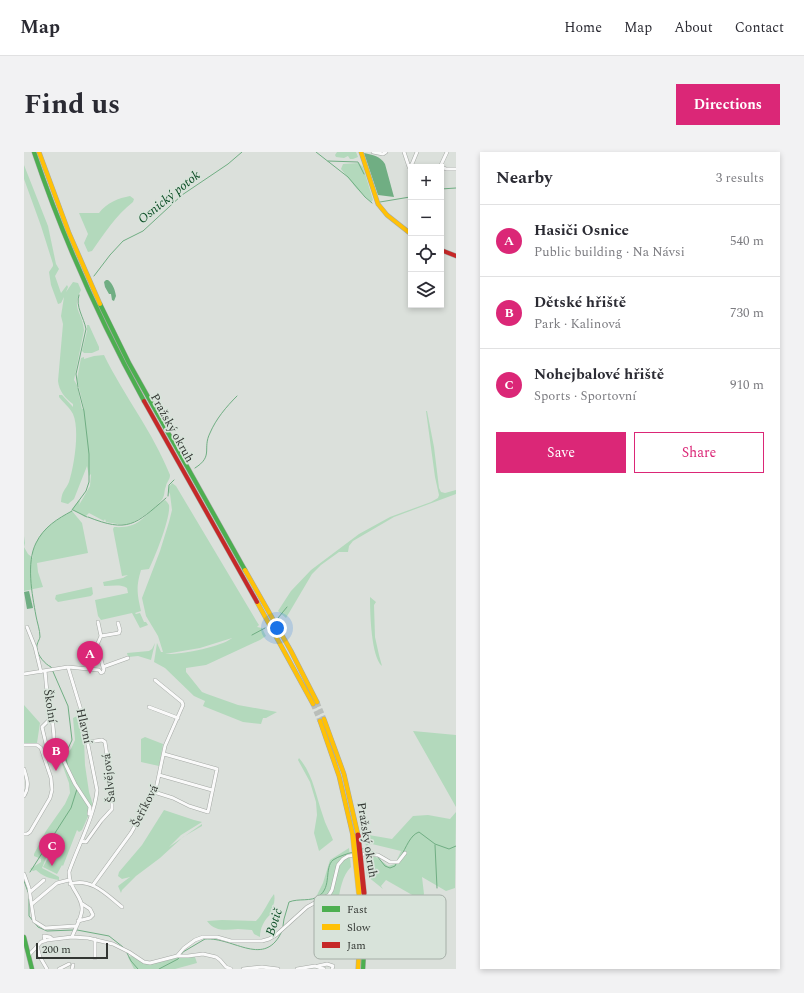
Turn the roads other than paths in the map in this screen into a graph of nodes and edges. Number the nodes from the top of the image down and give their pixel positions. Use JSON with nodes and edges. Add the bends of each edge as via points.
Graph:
{"nodes":[{"id":1,"x":34,"y":152,"type":"edge"},
{"id":2,"x":39,"y":152,"type":"edge"},
{"id":3,"x":361,"y":152,"type":"edge"},
{"id":4,"x":373,"y":152,"type":"edge"},
{"id":5,"x":386,"y":152,"type":"edge"},
{"id":6,"x":404,"y":152,"type":"edge"},
{"id":7,"x":417,"y":152,"type":"edge"},
{"id":8,"x":447,"y":152,"type":"edge"},
{"id":9,"x":408,"y":164,"type":"edge"},
{"id":10,"x":412,"y":164,"type":"edge"},
{"id":11,"x":441,"y":164,"type":"edge"},
{"id":12,"x":444,"y":168,"type":"edge"},
{"id":13,"x":456,"y":169,"type":"edge"},
{"id":14,"x":408,"y":232,"type":"edge"},
{"id":15,"x":444,"y":251,"type":"edge"},
{"id":16,"x":456,"y":256,"type":"edge"},
{"id":17,"x":78,"y":263,"type":"junction"},
{"id":18,"x":98,"y":622,"type":"dead end"},
{"id":19,"x":118,"y":623,"type":"dead end"},
{"id":20,"x":28,"y":627,"type":"dead end"},
{"id":21,"x":101,"y":636,"type":"junction"},
{"id":22,"x":128,"y":658,"type":"dead end"},
{"id":23,"x":68,"y":667,"type":"junction"},
{"id":24,"x":102,"y":667,"type":"junction"},
{"id":25,"x":43,"y":672,"type":"junction"},
{"id":26,"x":24,"y":674,"type":"edge"},
{"id":27,"x":155,"y":680,"type":"dead end"},
{"id":28,"x":315,"y":703,"type":"tunnel mouth"},
{"id":29,"x":149,"y":708,"type":"dead end"},
{"id":30,"x":53,"y":718,"type":"junction"},
{"id":31,"x":178,"y":718,"type":"junction"},
{"id":32,"x":322,"y":720,"type":"tunnel mouth"},
{"id":33,"x":54,"y":741,"type":"junction"},
{"id":34,"x":88,"y":742,"type":"junction"},
{"id":35,"x":24,"y":745,"type":"edge"},
{"id":36,"x":164,"y":754,"type":"junction"},
{"id":37,"x":24,"y":769,"type":"edge"},
{"id":38,"x":159,"y":775,"type":"junction"},
{"id":39,"x":212,"y":790,"type":"junction"},
{"id":40,"x":154,"y":792,"type":"junction"},
{"id":41,"x":24,"y":796,"type":"edge"},
{"id":42,"x":86,"y":829,"type":"junction"},
{"id":43,"x":25,"y":834,"type":"edge"},
{"id":44,"x":81,"y":841,"type":"junction"},
{"id":45,"x":405,"y":853,"type":"dead end"},
{"id":46,"x":24,"y":874,"type":"edge"},
{"id":47,"x":44,"y":880,"type":"dead end"},
{"id":48,"x":70,"y":882,"type":"junction"},
{"id":49,"x":93,"y":885,"type":"junction"},
{"id":50,"x":30,"y":892,"type":"junction"},
{"id":51,"x":362,"y":893,"type":"edge"},
{"id":52,"x":329,"y":895,"type":"edge"},
{"id":53,"x":314,"y":903,"type":"edge"},
{"id":54,"x":32,"y":904,"type":"junction"},
{"id":55,"x":81,"y":904,"type":"junction"},
{"id":56,"x":122,"y":907,"type":"dead end"},
{"id":57,"x":78,"y":921,"type":"junction"},
{"id":58,"x":74,"y":929,"type":"junction"},
{"id":59,"x":24,"y":937,"type":"edge"},
{"id":60,"x":72,"y":937,"type":"junction"},
{"id":61,"x":95,"y":938,"type":"junction"},
{"id":62,"x":37,"y":946,"type":"junction"},
{"id":63,"x":26,"y":956,"type":"edge"},
{"id":64,"x":178,"y":956,"type":"junction"},
{"id":65,"x":95,"y":958,"type":"dead end"},
{"id":66,"x":359,"y":959,"type":"edge"},
{"id":67,"x":364,"y":959,"type":"edge"},
{"id":68,"x":71,"y":966,"type":"edge"},
{"id":69,"x":315,"y":966,"type":"junction"},
{"id":70,"x":226,"y":968,"type":"edge"},
{"id":71,"x":32,"y":969,"type":"edge"},
{"id":72,"x":46,"y":969,"type":"edge"},
{"id":73,"x":60,"y":969,"type":"edge"},
{"id":74,"x":231,"y":969,"type":"edge"},
{"id":75,"x":243,"y":969,"type":"edge"},
{"id":76,"x":278,"y":969,"type":"edge"},
{"id":77,"x":297,"y":969,"type":"edge"},
{"id":78,"x":324,"y":969,"type":"edge"},
{"id":79,"x":332,"y":969,"type":"edge"},
{"id":80,"x":358,"y":969,"type":"edge"},
{"id":81,"x":363,"y":969,"type":"edge"}],
"edges":[{"from":1,"to":17,"type":"main road","name":"Pražský okruh","via":[[55,213]]},
{"from":2,"to":17,"type":"main road","name":"Pražský okruh"},
{"from":3,"to":14,"type":"main road","via":[[378,204]]},
{"from":4,"to":5,"type":"street"},
{"from":6,"to":9,"type":"street"},
{"from":7,"to":10,"type":"street"},
{"from":8,"to":11,"type":"street"},
{"from":12,"to":13,"type":"street"},
{"from":15,"to":16,"type":"main road"},
{"from":17,"to":28,"type":"main road","name":"Pražský okruh","via":[[90,291],[129,363],[291,651]]},
{"from":18,"to":21,"type":"street"},
{"from":19,"to":21,"type":"street","via":[[118,633]]},
{"from":20,"to":25,"type":"street","name":"Školní"},
{"from":21,"to":24,"type":"street","via":[[98,645]]},
{"from":22,"to":24,"type":"street"},
{"from":23,"to":24,"type":"street","via":[[99,670],[101,673],[104,669]]},
{"from":23,"to":25,"type":"street"},
{"from":23,"to":34,"type":"street","name":"Hlavní"},
{"from":25,"to":26,"type":"street"},
{"from":25,"to":30,"type":"street","name":"Školní"},
{"from":27,"to":31,"type":"street","name":"Šeříková","via":[[183,704]]},
{"from":29,"to":31,"type":"street"},
{"from":30,"to":33,"type":"street","name":"Školní"},
{"from":30,"to":33,"type":"street","via":[[42,727],[46,744]]},
{"from":31,"to":36,"type":"street","name":"Šeříková"},
{"from":32,"to":51,"type":"main road","name":"Pražský okruh","bridge":true,"via":[[345,779]]},
{"from":33,"to":42,"type":"street","name":"Školní","via":[[75,784],[90,807]]},
{"from":34,"to":42,"type":"street","name":"Hlavní","via":[[97,798]]},
{"from":34,"to":44,"type":"street","name":"Šalvějová","via":[[105,742],[112,809],[86,842]]},
{"from":35,"to":43,"type":"street","via":[[40,746],[52,784],[50,798],[30,832]]},
{"from":36,"to":38,"type":"street","name":"Šeříková"},
{"from":36,"to":39,"type":"street","via":[[217,769]]},
{"from":37,"to":41,"type":"street","via":[[28,787]]},
{"from":38,"to":39,"type":"street"},
{"from":38,"to":40,"type":"street","name":"Šeříková"},
{"from":39,"to":40,"type":"street","via":[[208,812]]},
{"from":40,"to":49,"type":"street","name":"Šeříková","via":[[130,835]]},
{"from":42,"to":44,"type":"street"},
{"from":44,"to":48,"type":"street","via":[[69,872]]},
{"from":45,"to":52,"type":"street","via":[[400,861],[394,863],[378,855],[354,855],[343,859],[338,865]]},
{"from":46,"to":50,"type":"street"},
{"from":47,"to":50,"type":"street"},
{"from":48,"to":49,"type":"street"},
{"from":48,"to":54,"type":"street","via":[[57,883]]},
{"from":48,"to":55,"type":"street"},
{"from":49,"to":56,"type":"street"},
{"from":50,"to":54,"type":"street"},
{"from":53,"to":64,"type":"street","via":[[269,940],[231,941],[203,937],[195,940]]},
{"from":54,"to":58,"type":"street","via":[[33,920],[42,927]]},
{"from":55,"to":57,"type":"street"},
{"from":55,"to":57,"type":"street","via":[[90,909],[93,915]]},
{"from":57,"to":58,"type":"street"},
{"from":58,"to":60,"type":"street"},
{"from":59,"to":63,"type":"main road"},
{"from":60,"to":61,"type":"street"},
{"from":60,"to":62,"type":"street","via":[[52,939]]},
{"from":61,"to":64,"type":"street","via":[[113,944],[144,962],[150,963]]},
{"from":61,"to":65,"type":"street"},
{"from":62,"to":63,"type":"street"},
{"from":62,"to":72,"type":"street"},
{"from":63,"to":71,"type":"main road"},
{"from":64,"to":70,"type":"street","via":[[209,955],[220,960]]},
{"from":66,"to":80,"type":"main road","name":"Pražský okruh"},
{"from":67,"to":81,"type":"main road","name":"Pražský okruh"},
{"from":68,"to":73,"type":"street"},
{"from":69,"to":77,"type":"street"},
{"from":69,"to":78,"type":"street"},
{"from":69,"to":79,"type":"street","via":[[331,964]]},
{"from":70,"to":74,"type":"street"},
{"from":75,"to":76,"type":"street"}]}
